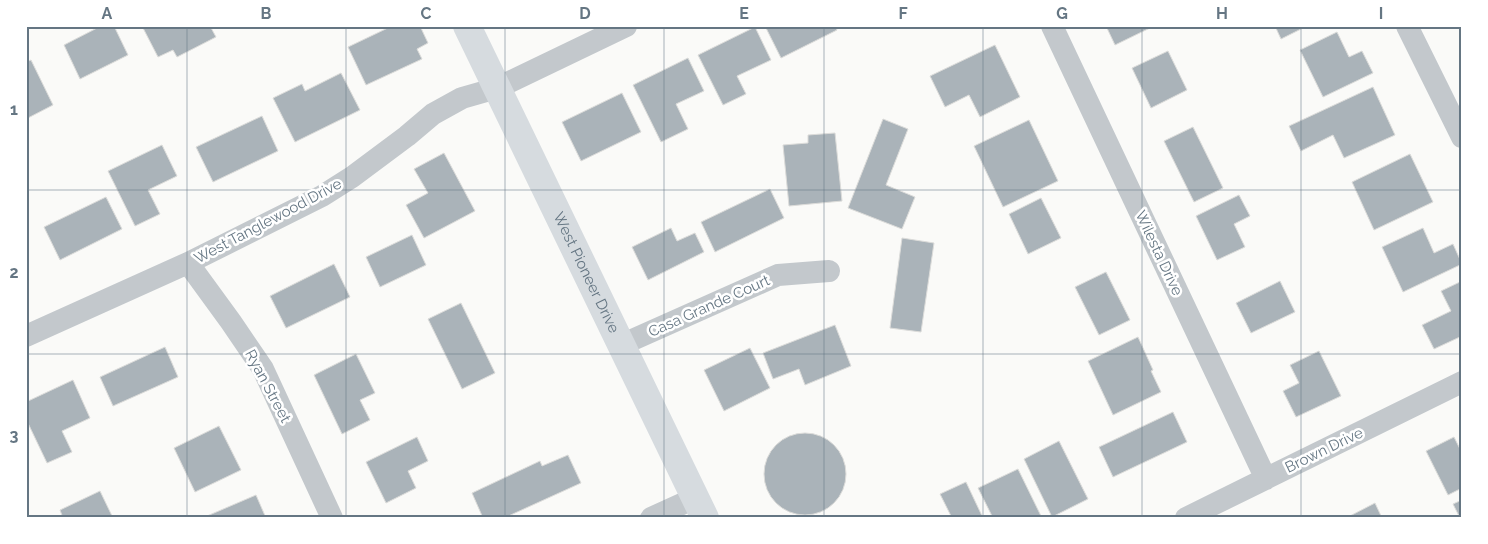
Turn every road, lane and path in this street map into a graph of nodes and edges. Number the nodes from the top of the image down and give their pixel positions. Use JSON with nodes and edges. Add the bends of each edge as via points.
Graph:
{"nodes":[{"id":1,"x":467,"y":26,"type":"edge"},
{"id":2,"x":626,"y":26,"type":"edge"},
{"id":3,"x":1052,"y":26,"type":"edge"},
{"id":4,"x":1407,"y":26,"type":"edge"},
{"id":5,"x":496,"y":88,"type":"junction"},
{"id":6,"x":1462,"y":137,"type":"edge"},
{"id":7,"x":188,"y":263,"type":"junction"},
{"id":8,"x":829,"y":271,"type":"dead end"},
{"id":9,"x":26,"y":336,"type":"edge"},
{"id":10,"x":621,"y":345,"type":"junction"},
{"id":11,"x":1462,"y":382,"type":"edge"},
{"id":12,"x":1266,"y":479,"type":"junction"},
{"id":13,"x":700,"y":508,"type":"edge"},
{"id":14,"x":332,"y":518,"type":"edge"},
{"id":15,"x":651,"y":518,"type":"edge"},
{"id":16,"x":1186,"y":518,"type":"edge"}],
"edges":[{"from":1,"to":5,"type":"main road","name":"West Pioneer Drive"},
{"from":2,"to":5,"type":"street","name":"West Tanglewood Drive"},
{"from":3,"to":12,"type":"street","name":"Wilesta Drive"},
{"from":4,"to":6,"type":"street"},
{"from":5,"to":7,"type":"street","name":"West Tanglewood Drive","via":[[462,98],[433,114],[352,177],[322,196]]},
{"from":5,"to":10,"type":"main road","name":"West Pioneer Drive"},
{"from":7,"to":9,"type":"street","name":"West Tanglewood Drive"},
{"from":7,"to":14,"type":"street","name":"Ryan Street","via":[[263,369]]},
{"from":8,"to":10,"type":"street","name":"Casa Grande Court","via":[[778,275]]},
{"from":10,"to":13,"type":"main road","name":"West Pioneer Drive"},
{"from":11,"to":12,"type":"street","name":"Brown Drive"},
{"from":12,"to":16,"type":"street","name":"Brown Drive"},
{"from":13,"to":15,"type":"street"}]}
